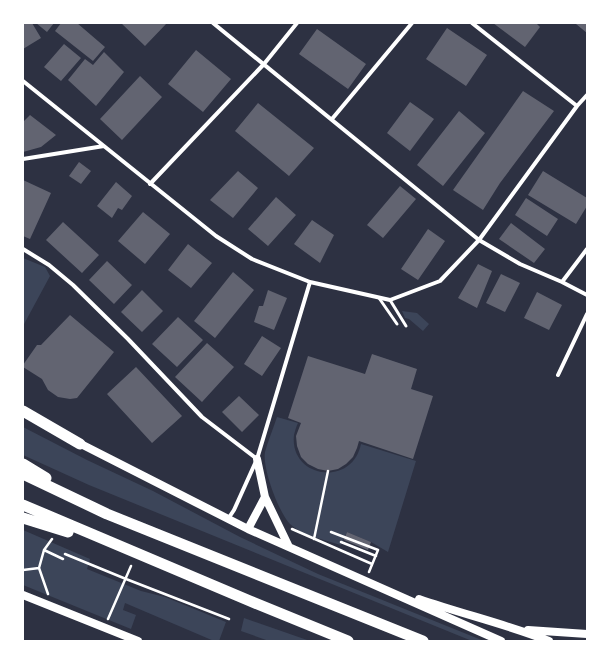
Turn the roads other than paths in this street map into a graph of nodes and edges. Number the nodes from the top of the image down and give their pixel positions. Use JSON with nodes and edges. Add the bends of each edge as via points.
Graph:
{"nodes":[{"id":1,"x":213,"y":23,"type":"edge"},
{"id":2,"x":298,"y":23,"type":"edge"},
{"id":3,"x":412,"y":23,"type":"edge"},
{"id":4,"x":472,"y":23,"type":"edge"},
{"id":5,"x":264,"y":64,"type":"junction"},
{"id":6,"x":23,"y":81,"type":"edge"},
{"id":7,"x":587,"y":95,"type":"edge"},
{"id":8,"x":578,"y":106,"type":"junction"},
{"id":9,"x":332,"y":119,"type":"junction"},
{"id":10,"x":104,"y":146,"type":"junction"},
{"id":11,"x":23,"y":158,"type":"edge"},
{"id":12,"x":150,"y":184,"type":"junction"},
{"id":13,"x":479,"y":240,"type":"junction"},
{"id":14,"x":587,"y":249,"type":"edge"},
{"id":15,"x":23,"y":250,"type":"edge"},
{"id":16,"x":310,"y":282,"type":"junction"},
{"id":17,"x":562,"y":282,"type":"junction"},
{"id":18,"x":587,"y":295,"type":"edge"},
{"id":19,"x":379,"y":298,"type":"junction"},
{"id":20,"x":390,"y":300,"type":"junction"},
{"id":21,"x":587,"y":314,"type":"edge"},
{"id":22,"x":397,"y":324,"type":"dead end"},
{"id":23,"x":406,"y":326,"type":"dead end"},
{"id":24,"x":558,"y":375,"type":"dead end"},
{"id":25,"x":23,"y":408,"type":"edge"},
{"id":26,"x":23,"y":411,"type":"edge"},
{"id":27,"x":23,"y":419,"type":"edge"},
{"id":28,"x":80,"y":444,"type":"junction"},
{"id":29,"x":257,"y":459,"type":"junction"},
{"id":30,"x":23,"y":464,"type":"edge"},
{"id":31,"x":23,"y":474,"type":"edge"},
{"id":32,"x":265,"y":497,"type":"junction"},
{"id":33,"x":23,"y":505,"type":"edge"},
{"id":34,"x":107,"y":514,"type":"junction"},
{"id":35,"x":23,"y":518,"type":"edge"},
{"id":36,"x":228,"y":519,"type":"junction"},
{"id":37,"x":248,"y":529,"type":"junction"},
{"id":38,"x":288,"y":547,"type":"junction"},
{"id":39,"x":137,"y":554,"type":"junction"},
{"id":40,"x":365,"y":580,"type":"junction"},
{"id":41,"x":23,"y":595,"type":"edge"},
{"id":42,"x":518,"y":629,"type":"junction"},
{"id":43,"x":587,"y":634,"type":"edge"},
{"id":44,"x":126,"y":639,"type":"edge"},
{"id":45,"x":138,"y":641,"type":"edge"},
{"id":46,"x":348,"y":641,"type":"edge"},
{"id":47,"x":423,"y":641,"type":"edge"},
{"id":48,"x":501,"y":641,"type":"edge"},
{"id":49,"x":549,"y":641,"type":"edge"}],
"edges":[{"from":1,"to":5,"type":"street"},
{"from":2,"to":5,"type":"street"},
{"from":3,"to":9,"type":"street"},
{"from":4,"to":8,"type":"street"},
{"from":5,"to":9,"type":"street"},
{"from":5,"to":12,"type":"street"},
{"from":6,"to":10,"type":"street"},
{"from":7,"to":8,"type":"street"},
{"from":8,"to":13,"type":"street"},
{"from":9,"to":13,"type":"street"},
{"from":10,"to":11,"type":"street"},
{"from":10,"to":12,"type":"street"},
{"from":12,"to":16,"type":"street","via":[[216,236],[252,259]]},
{"from":13,"to":17,"type":"street","via":[[520,264]]},
{"from":13,"to":20,"type":"street","via":[[440,281]]},
{"from":14,"to":17,"type":"street"},
{"from":15,"to":29,"type":"street","via":[[49,265],[73,285],[202,417]]},
{"from":16,"to":19,"type":"street"},
{"from":16,"to":29,"type":"street"},
{"from":17,"to":18,"type":"street"},
{"from":19,"to":20,"type":"street"},
{"from":19,"to":22,"type":"lane"},
{"from":20,"to":23,"type":"lane"},
{"from":21,"to":24,"type":"street"},
{"from":25,"to":28,"type":"main road"},
{"from":26,"to":28,"type":"highway"},
{"from":27,"to":28,"type":"highway"},
{"from":28,"to":36,"type":"main road"},
{"from":29,"to":32,"type":"main road"},
{"from":29,"to":36,"type":"street"},
{"from":30,"to":34,"type":"highway"},
{"from":31,"to":34,"type":"highway"},
{"from":32,"to":37,"type":"main road"},
{"from":32,"to":38,"type":"main road"},
{"from":33,"to":39,"type":"highway"},
{"from":34,"to":47,"type":"highway"},
{"from":35,"to":39,"type":"highway"},
{"from":36,"to":37,"type":"main road"},
{"from":37,"to":38,"type":"main road"},
{"from":38,"to":40,"type":"main road"},
{"from":39,"to":46,"type":"highway"},
{"from":40,"to":42,"type":"main road","via":[[448,609]]},
{"from":40,"to":48,"type":"main road"},
{"from":41,"to":44,"type":"main road","via":[[104,627]]},
{"from":42,"to":43,"type":"main road"},
{"from":42,"to":49,"type":"main road"},
{"from":44,"to":45,"type":"main road"}]}
